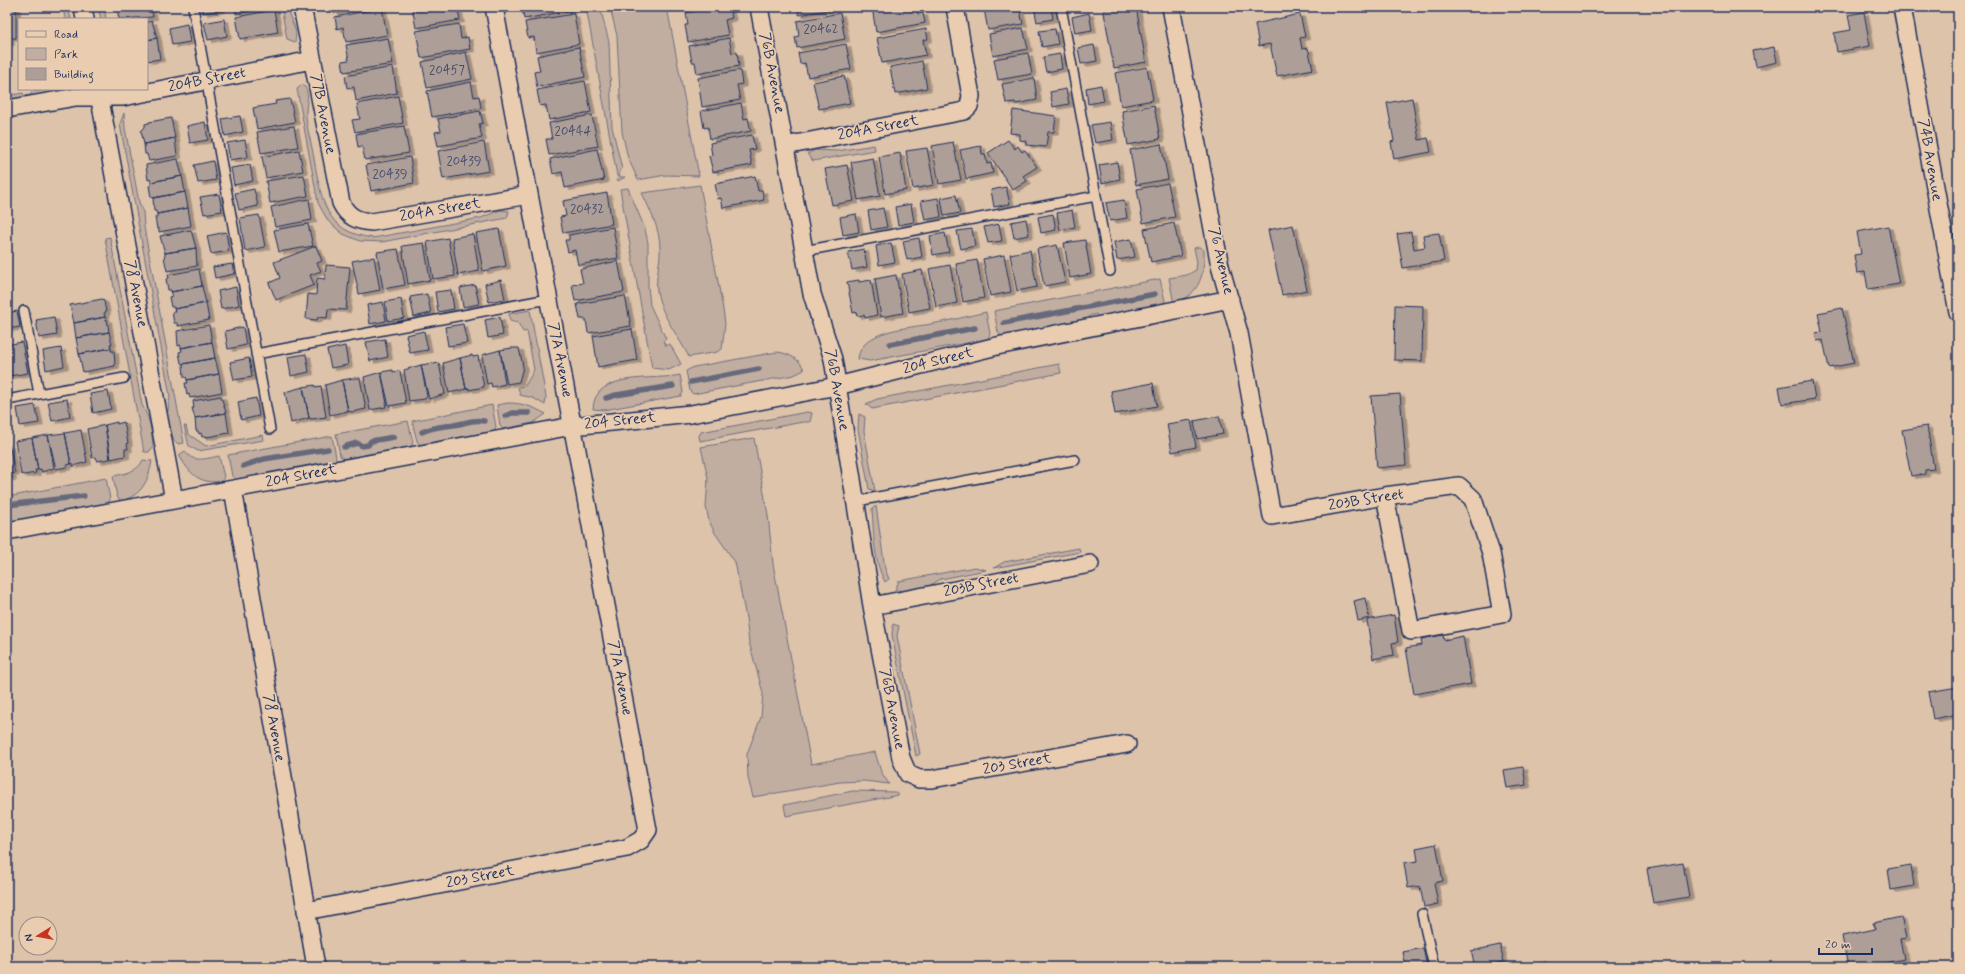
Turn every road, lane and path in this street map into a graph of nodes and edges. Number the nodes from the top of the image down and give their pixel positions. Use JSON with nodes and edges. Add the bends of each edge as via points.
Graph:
{"nodes":[{"id":1,"x":83,"y":7,"type":"edge"},
{"id":2,"x":193,"y":7,"type":"edge"},
{"id":3,"x":302,"y":7,"type":"edge"},
{"id":4,"x":494,"y":7,"type":"edge"},
{"id":5,"x":759,"y":7,"type":"edge"},
{"id":6,"x":955,"y":7,"type":"edge"},
{"id":7,"x":1061,"y":7,"type":"edge"},
{"id":8,"x":1172,"y":7,"type":"edge"},
{"id":9,"x":1902,"y":7,"type":"edge"},
{"id":10,"x":85,"y":18,"type":"edge"},
{"id":11,"x":312,"y":60,"type":"junction"},
{"id":12,"x":206,"y":80,"type":"junction"},
{"id":13,"x":98,"y":93,"type":"edge"},
{"id":14,"x":7,"y":109,"type":"edge"},
{"id":15,"x":785,"y":146,"type":"junction"},
{"id":16,"x":529,"y":195,"type":"junction"},
{"id":17,"x":1096,"y":196,"type":"junction"},
{"id":18,"x":352,"y":218,"type":"joint"},
{"id":19,"x":804,"y":251,"type":"junction"},
{"id":20,"x":1110,"y":271,"type":"dead end"},
{"id":21,"x":548,"y":299,"type":"junction"},
{"id":22,"x":1230,"y":299,"type":"junction"},
{"id":23,"x":24,"y":311,"type":"dead end"},
{"id":24,"x":1958,"y":312,"type":"edge"},
{"id":25,"x":256,"y":354,"type":"junction"},
{"id":26,"x":124,"y":378,"type":"dead end"},
{"id":27,"x":837,"y":386,"type":"junction"},
{"id":28,"x":39,"y":394,"type":"junction"},
{"id":29,"x":7,"y":400,"type":"edge"},
{"id":30,"x":572,"y":426,"type":"junction"},
{"id":31,"x":270,"y":430,"type":"dead end"},
{"id":32,"x":1075,"y":460,"type":"dead end"},
{"id":33,"x":233,"y":489,"type":"junction"},
{"id":34,"x":1385,"y":496,"type":"junction"},
{"id":35,"x":174,"y":500,"type":"junction"},
{"id":36,"x":857,"y":501,"type":"junction"},
{"id":37,"x":1272,"y":516,"type":"joint"},
{"id":38,"x":7,"y":531,"type":"edge"},
{"id":39,"x":1090,"y":564,"type":"dead end"},
{"id":40,"x":872,"y":606,"type":"junction"},
{"id":41,"x":1127,"y":744,"type":"dead end"},
{"id":42,"x":908,"y":774,"type":"joint"},
{"id":43,"x":648,"y":830,"type":"joint"},
{"id":44,"x":306,"y":911,"type":"junction"},
{"id":45,"x":1422,"y":914,"type":"dead end"},
{"id":46,"x":316,"y":967,"type":"edge"},
{"id":47,"x":1434,"y":967,"type":"edge"}],
"edges":[{"from":1,"to":10,"type":"street"},
{"from":2,"to":12,"type":"lane"},
{"from":3,"to":11,"type":"street","name":"77B Avenue"},
{"from":4,"to":16,"type":"street","name":"77A Avenue"},
{"from":5,"to":15,"type":"street","name":"76B Avenue"},
{"from":6,"to":15,"type":"street","name":"204A Street","via":[[971,96],[969,106],[964,111]]},
{"from":7,"to":17,"type":"lane"},
{"from":8,"to":22,"type":"street","name":"76 Avenue","via":[[1220,266]]},
{"from":9,"to":24,"type":"street","name":"74B Avenue"},
{"from":11,"to":12,"type":"street","name":"204B Street"},
{"from":11,"to":18,"type":"street","name":"77B Avenue","via":[[341,203]]},
{"from":12,"to":13,"type":"street","name":"204B Street","via":[[123,96]]},
{"from":12,"to":25,"type":"lane"},
{"from":13,"to":14,"type":"street","name":"204B Street"},
{"from":13,"to":35,"type":"street","name":"78 Avenue"},
{"from":15,"to":19,"type":"street","name":"76B Avenue"},
{"from":16,"to":18,"type":"street","name":"204A Street","via":[[372,222]]},
{"from":16,"to":21,"type":"street","name":"77A Avenue"},
{"from":17,"to":19,"type":"lane"},
{"from":17,"to":20,"type":"lane"},
{"from":19,"to":27,"type":"street","name":"76B Avenue","via":[[812,294],[831,351]]},
{"from":21,"to":25,"type":"lane"},
{"from":21,"to":30,"type":"street","name":"77A Avenue"},
{"from":22,"to":27,"type":"street","name":"204 Street","via":[[997,346]]},
{"from":22,"to":37,"type":"street","name":"76 Avenue","via":[[1239,333]]},
{"from":23,"to":28,"type":"lane"},
{"from":25,"to":31,"type":"lane"},
{"from":26,"to":28,"type":"lane"},
{"from":27,"to":30,"type":"street","name":"204 Street","via":[[691,414]]},
{"from":27,"to":36,"type":"street","name":"76B Avenue"},
{"from":28,"to":29,"type":"lane"},
{"from":30,"to":33,"type":"street","name":"204 Street"},
{"from":30,"to":43,"type":"street","name":"77A Avenue"},
{"from":32,"to":36,"type":"lane"},
{"from":33,"to":35,"type":"street","name":"204 Street"},
{"from":33,"to":44,"type":"street","name":"78 Avenue"},
{"from":34,"to":34,"type":"street","name":"203B Street","via":[[1460,486],[1473,499],[1491,553],[1502,614],[1410,632]]},
{"from":34,"to":37,"type":"street","name":"203B Street"},
{"from":35,"to":38,"type":"street","name":"204 Street"},
{"from":36,"to":40,"type":"street","name":"76B Avenue"},
{"from":39,"to":40,"type":"street","name":"203B Street"},
{"from":40,"to":42,"type":"street","name":"76B Avenue","via":[[901,758]]},
{"from":41,"to":42,"type":"street","name":"203 Street","via":[[932,779],[919,779]]},
{"from":43,"to":44,"type":"street","name":"203 Street","via":[[640,840],[627,848]]},
{"from":44,"to":46,"type":"street","name":"78 Avenue"},
{"from":45,"to":47,"type":"lane"}]}
